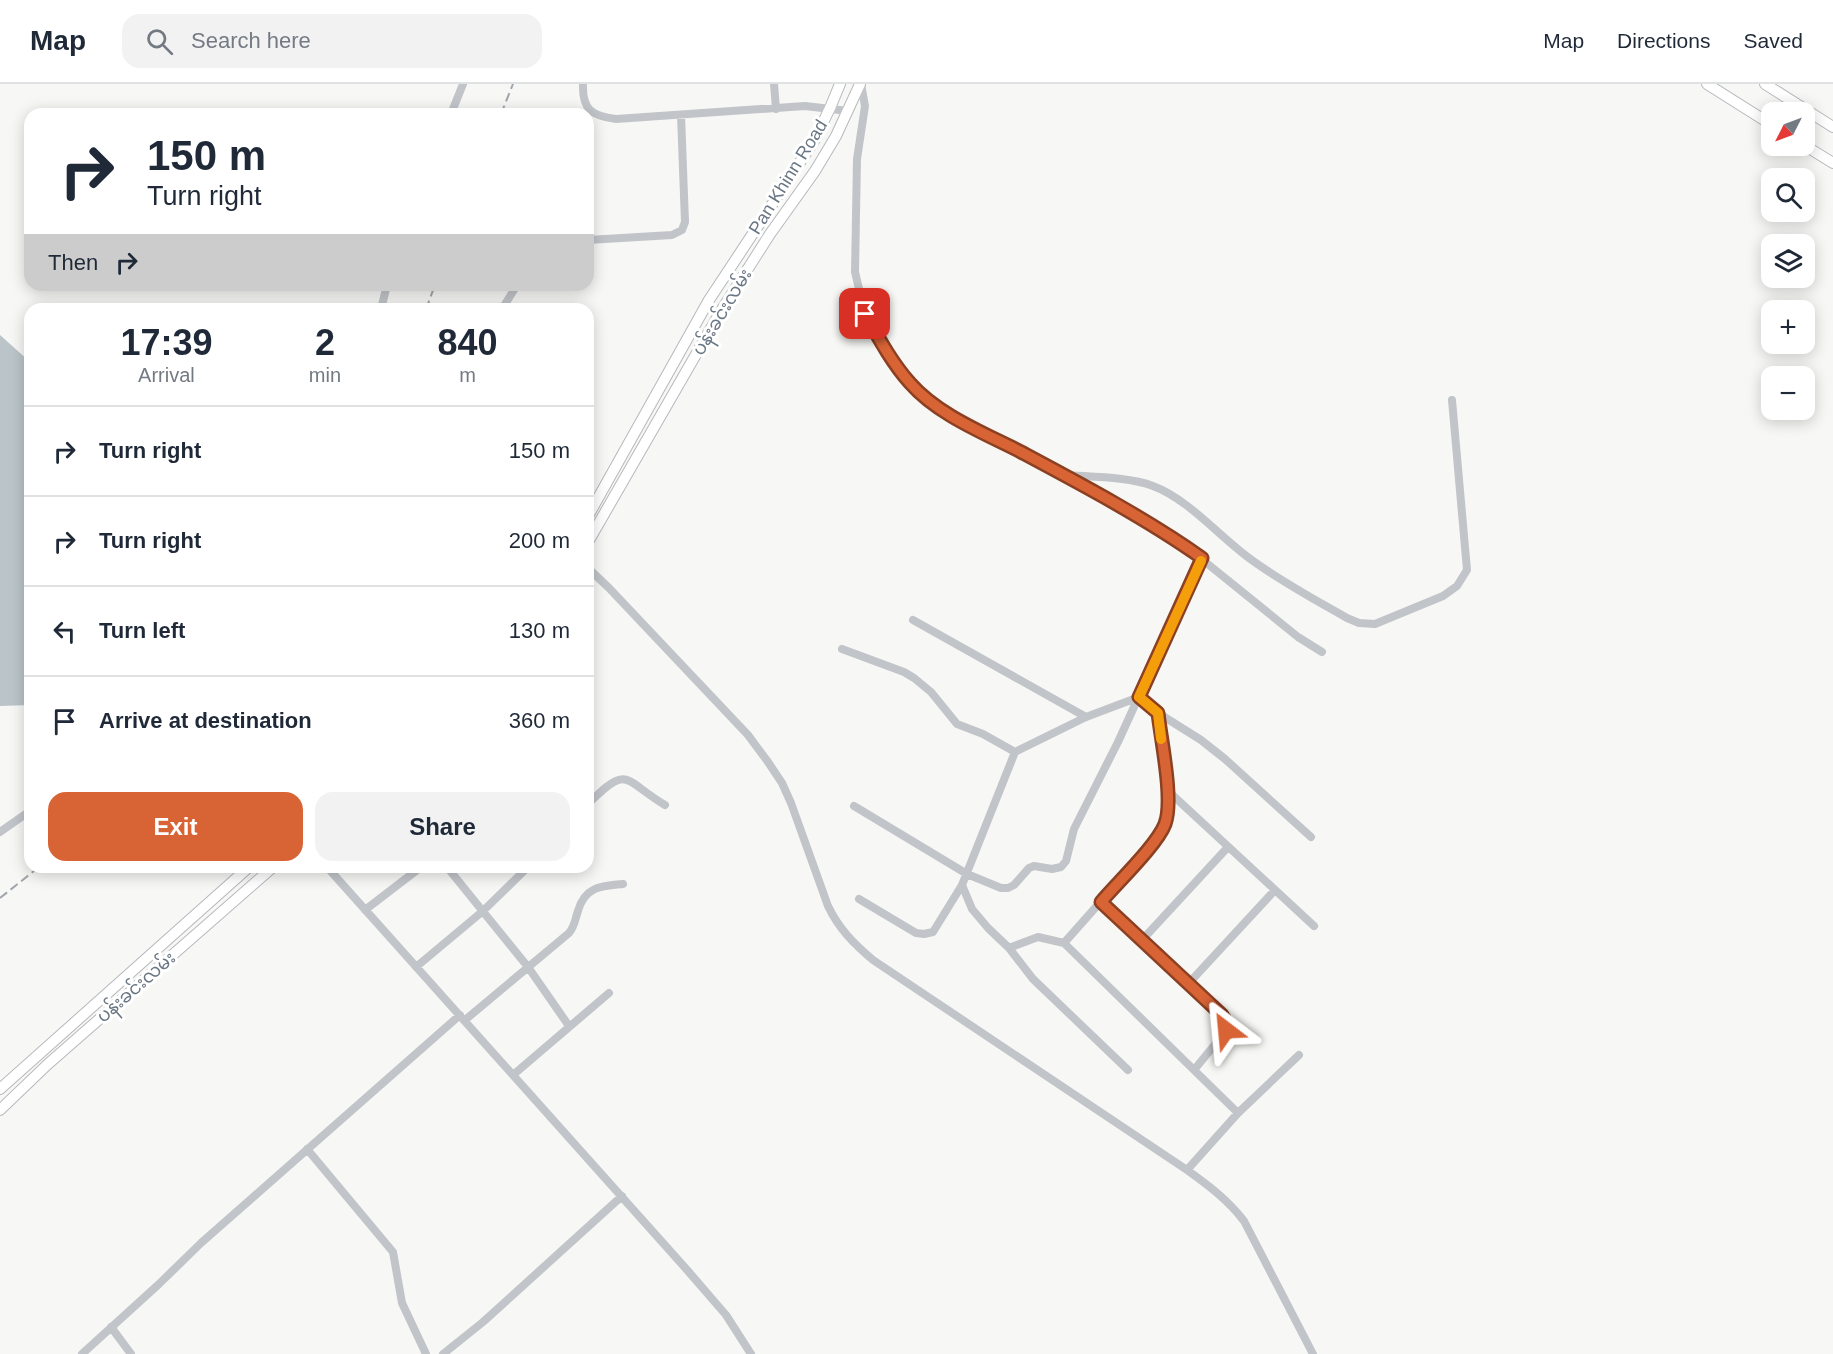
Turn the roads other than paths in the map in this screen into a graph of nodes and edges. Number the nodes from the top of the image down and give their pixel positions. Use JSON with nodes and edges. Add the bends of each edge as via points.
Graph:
{"nodes":[{"id":1,"x":463,"y":84,"type":"edge"},
{"id":2,"x":583,"y":84,"type":"edge"},
{"id":3,"x":774,"y":84,"type":"edge"},
{"id":4,"x":840,"y":84,"type":"edge"},
{"id":5,"x":860,"y":84,"type":"edge"},
{"id":6,"x":1707,"y":84,"type":"edge"},
{"id":7,"x":1769,"y":85,"type":"edge"},
{"id":8,"x":453,"y":108,"type":"edge"},
{"id":9,"x":589,"y":108,"type":"edge"},
{"id":10,"x":830,"y":108,"type":"junction"},
{"id":11,"x":776,"y":110,"type":"junction"},
{"id":12,"x":848,"y":111,"type":"junction"},
{"id":13,"x":594,"y":114,"type":"edge"},
{"id":14,"x":681,"y":115,"type":"junction"},
{"id":15,"x":1761,"y":118,"type":"edge"},
{"id":16,"x":1833,"y":128,"type":"edge"},
{"id":17,"x":1815,"y":152,"type":"edge"},
{"id":18,"x":1833,"y":163,"type":"edge"},
{"id":19,"x":594,"y":240,"type":"edge"},
{"id":20,"x":1452,"y":400,"type":"dead end"},
{"id":21,"x":1062,"y":474,"type":"junction"},
{"id":22,"x":594,"y":505,"type":"edge"},
{"id":23,"x":594,"y":532,"type":"edge"},
{"id":24,"x":1202,"y":558,"type":"junction"},
{"id":25,"x":594,"y":574,"type":"edge"},
{"id":26,"x":913,"y":620,"type":"dead end"},
{"id":27,"x":842,"y":648,"type":"dead end"},
{"id":28,"x":1322,"y":652,"type":"dead end"},
{"id":29,"x":1139,"y":697,"type":"junction"},
{"id":30,"x":1158,"y":713,"type":"junction"},
{"id":31,"x":1086,"y":717,"type":"junction"},
{"id":32,"x":1015,"y":752,"type":"junction"},
{"id":33,"x":1167,"y":790,"type":"junction"},
{"id":34,"x":594,"y":798,"type":"edge"},
{"id":35,"x":665,"y":805,"type":"dead end"},
{"id":36,"x":854,"y":806,"type":"dead end"},
{"id":37,"x":24,"y":815,"type":"edge"},
{"id":38,"x":0,"y":832,"type":"edge"},
{"id":39,"x":1311,"y":837,"type":"dead end"},
{"id":40,"x":1228,"y":847,"type":"junction"},
{"id":41,"x":242,"y":873,"type":"edge"},
{"id":42,"x":266,"y":873,"type":"edge"},
{"id":43,"x":332,"y":873,"type":"edge"},
{"id":44,"x":413,"y":873,"type":"edge"},
{"id":45,"x":452,"y":873,"type":"edge"},
{"id":46,"x":522,"y":873,"type":"edge"},
{"id":47,"x":967,"y":874,"type":"junction"},
{"id":48,"x":623,"y":884,"type":"dead end"},
{"id":49,"x":962,"y":885,"type":"junction"},
{"id":50,"x":1275,"y":890,"type":"junction"},
{"id":51,"x":859,"y":899,"type":"dead end"},
{"id":52,"x":1101,"y":902,"type":"junction"},
{"id":53,"x":365,"y":910,"type":"junction"},
{"id":54,"x":483,"y":910,"type":"junction"},
{"id":55,"x":1314,"y":926,"type":"dead end"},
{"id":56,"x":1143,"y":939,"type":"junction"},
{"id":57,"x":1064,"y":943,"type":"junction"},
{"id":58,"x":1009,"y":948,"type":"junction"},
{"id":59,"x":416,"y":967,"type":"junction"},
{"id":60,"x":528,"y":967,"type":"junction"},
{"id":61,"x":1188,"y":983,"type":"junction"},
{"id":62,"x":609,"y":993,"type":"dead end"},
{"id":63,"x":463,"y":1017,"type":"junction"},
{"id":64,"x":569,"y":1026,"type":"junction"},
{"id":65,"x":1299,"y":1055,"type":"dead end"},
{"id":66,"x":1128,"y":1070,"type":"dead end"},
{"id":67,"x":1194,"y":1070,"type":"junction"},
{"id":68,"x":513,"y":1075,"type":"junction"},
{"id":69,"x":0,"y":1089,"type":"edge"},
{"id":70,"x":0,"y":1110,"type":"edge"},
{"id":71,"x":1238,"y":1113,"type":"junction"},
{"id":72,"x":307,"y":1149,"type":"junction"},
{"id":73,"x":1187,"y":1170,"type":"junction"},
{"id":74,"x":622,"y":1196,"type":"junction"},
{"id":75,"x":111,"y":1327,"type":"junction"},
{"id":76,"x":82,"y":1354,"type":"edge"},
{"id":77,"x":131,"y":1354,"type":"edge"},
{"id":78,"x":426,"y":1354,"type":"edge"},
{"id":79,"x":443,"y":1354,"type":"edge"},
{"id":80,"x":751,"y":1354,"type":"edge"},
{"id":81,"x":1313,"y":1354,"type":"edge"}],
"edges":[{"from":1,"to":8,"type":"street"},
{"from":2,"to":9,"type":"street"},
{"from":3,"to":11,"type":"street"},
{"from":4,"to":10,"type":"main road","name":"Pan Khinn Road"},
{"from":5,"to":12,"type":"main road","name":"ပန်းခင်းလမ်း"},
{"from":5,"to":21,"type":"street","via":[[865,106],[857,159],[855,272],[865,314],[897,366],[929,400]]},
{"from":6,"to":15,"type":"main road"},
{"from":7,"to":16,"type":"main road"},
{"from":10,"to":11,"type":"street"},
{"from":10,"to":12,"type":"street"},
{"from":10,"to":22,"type":"main road","name":"Pan Khinn Road","via":[[794,175],[710,300]]},
{"from":11,"to":14,"type":"street"},
{"from":12,"to":23,"type":"main road","name":"ပန်းခင်းလမ်း","via":[[815,171],[721,311]]},
{"from":13,"to":14,"type":"street","via":[[616,119]]},
{"from":14,"to":19,"type":"street","via":[[685,222],[682,230],[672,235]]},
{"from":17,"to":18,"type":"main road"},
{"from":20,"to":21,"type":"street","via":[[1467,570],[1457,586],[1443,596],[1375,624],[1347,618],[1275,576],[1190,509],[1153,486]]},
{"from":21,"to":24,"type":"street"},
{"from":24,"to":28,"type":"street"},
{"from":24,"to":29,"type":"street"},
{"from":25,"to":73,"type":"street","via":[[740,727],[768,762],[791,803],[828,906],[851,941],[873,960]]},
{"from":26,"to":31,"type":"street"},
{"from":27,"to":32,"type":"street","via":[[914,678],[957,724]]},
{"from":29,"to":30,"type":"street"},
{"from":29,"to":31,"type":"street"},
{"from":29,"to":47,"type":"street","via":[[1074,829],[1064,865],[1057,869],[1029,868],[1008,888]]},
{"from":30,"to":33,"type":"street"},
{"from":30,"to":39,"type":"street","via":[[1209,746]]},
{"from":31,"to":32,"type":"street"},
{"from":32,"to":47,"type":"street"},
{"from":33,"to":40,"type":"street"},
{"from":33,"to":52,"type":"street","via":[[1166,822],[1159,836]]},
{"from":34,"to":35,"type":"street","via":[[620,778],[628,779]]},
{"from":36,"to":47,"type":"street"},
{"from":37,"to":38,"type":"street"},
{"from":40,"to":50,"type":"street"},
{"from":40,"to":56,"type":"street"},
{"from":41,"to":69,"type":"main road"},
{"from":42,"to":70,"type":"main road","name":"ပန်းခင်းလမ်း"},
{"from":43,"to":53,"type":"street"},
{"from":44,"to":53,"type":"street"},
{"from":45,"to":54,"type":"street"},
{"from":46,"to":54,"type":"street"},
{"from":47,"to":49,"type":"street"},
{"from":48,"to":60,"type":"street","via":[[596,887],[590,892],[569,933]]},
{"from":49,"to":51,"type":"street","via":[[933,932],[924,934]]},
{"from":49,"to":58,"type":"street","via":[[972,909]]},
{"from":50,"to":55,"type":"street"},
{"from":50,"to":61,"type":"street"},
{"from":52,"to":56,"type":"street"},
{"from":52,"to":57,"type":"street"},
{"from":53,"to":59,"type":"street"},
{"from":54,"to":59,"type":"street"},
{"from":54,"to":60,"type":"street"},
{"from":56,"to":61,"type":"street"},
{"from":57,"to":58,"type":"street","via":[[1038,937]]},
{"from":57,"to":67,"type":"street"},
{"from":58,"to":66,"type":"street","via":[[1033,979]]},
{"from":59,"to":63,"type":"street"},
{"from":60,"to":63,"type":"street"},
{"from":60,"to":64,"type":"street"},
{"from":61,"to":67,"type":"street","via":[[1228,1025]]},
{"from":62,"to":64,"type":"street"},
{"from":63,"to":68,"type":"street"},
{"from":63,"to":72,"type":"street"},
{"from":64,"to":68,"type":"street"},
{"from":65,"to":71,"type":"street"},
{"from":67,"to":71,"type":"street"},
{"from":68,"to":74,"type":"street"},
{"from":71,"to":73,"type":"street"},
{"from":72,"to":75,"type":"street"},
{"from":72,"to":78,"type":"street","via":[[393,1252],[402,1303]]},
{"from":73,"to":81,"type":"street","via":[[1233,1206],[1244,1221]]},
{"from":74,"to":79,"type":"street"},
{"from":74,"to":80,"type":"street","via":[[726,1315]]},
{"from":75,"to":76,"type":"street"},
{"from":75,"to":77,"type":"street"}]}
